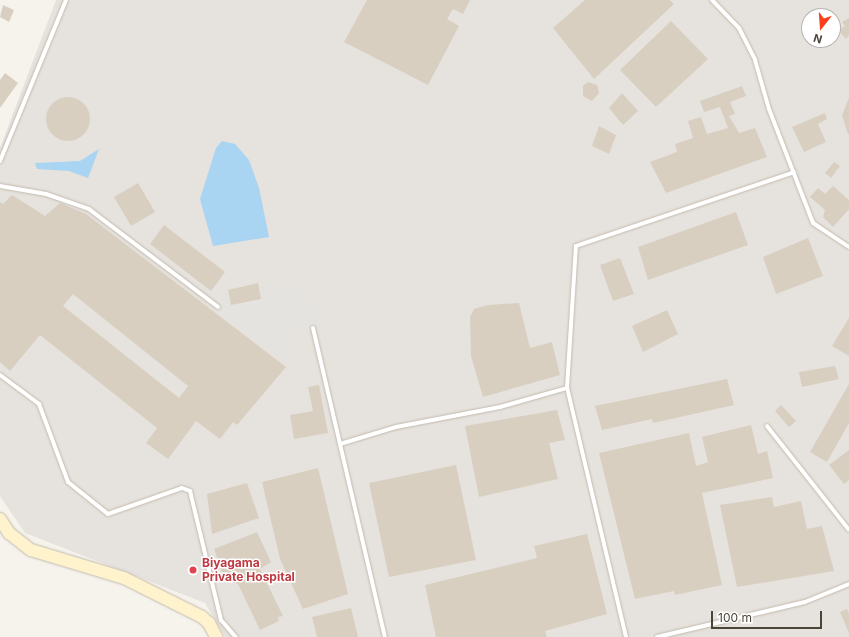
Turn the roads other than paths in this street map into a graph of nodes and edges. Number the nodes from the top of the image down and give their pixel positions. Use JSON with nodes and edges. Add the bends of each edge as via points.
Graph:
{"nodes":[{"id":1,"x":66,"y":0,"type":"edge"},
{"id":2,"x":712,"y":0,"type":"edge"},
{"id":3,"x":0,"y":161,"type":"edge"},
{"id":4,"x":794,"y":172,"type":"junction"},
{"id":5,"x":0,"y":186,"type":"edge"},
{"id":6,"x":849,"y":247,"type":"edge"},
{"id":7,"x":218,"y":307,"type":"dead end"},
{"id":8,"x":313,"y":328,"type":"dead end"},
{"id":9,"x":0,"y":375,"type":"edge"},
{"id":10,"x":567,"y":388,"type":"junction"},
{"id":11,"x":767,"y":426,"type":"dead end"},
{"id":12,"x":340,"y":444,"type":"junction"},
{"id":13,"x":0,"y":519,"type":"edge"},
{"id":14,"x":849,"y":530,"type":"edge"},
{"id":15,"x":849,"y":584,"type":"edge"},
{"id":16,"x":216,"y":637,"type":"edge"},
{"id":17,"x":236,"y":637,"type":"edge"},
{"id":18,"x":385,"y":637,"type":"edge"},
{"id":19,"x":626,"y":637,"type":"edge"},
{"id":20,"x":657,"y":637,"type":"edge"}],
"edges":[{"from":1,"to":3,"type":"lane"},
{"from":2,"to":4,"type":"lane","via":[[739,28],[755,60]]},
{"from":4,"to":6,"type":"lane","via":[[812,223]]},
{"from":4,"to":10,"type":"lane","via":[[576,246]]},
{"from":5,"to":7,"type":"lane","via":[[46,194],[89,209]]},
{"from":8,"to":12,"type":"lane"},
{"from":9,"to":17,"type":"lane","via":[[39,404],[68,482],[108,514],[182,488],[190,491],[221,620]]},
{"from":10,"to":12,"type":"lane","via":[[500,407],[396,427]]},
{"from":10,"to":19,"type":"lane"},
{"from":11,"to":14,"type":"lane"},
{"from":12,"to":18,"type":"lane"},
{"from":13,"to":16,"type":"main road","via":[[9,534],[31,550],[124,578],[202,617],[209,623]]},
{"from":15,"to":20,"type":"lane","via":[[805,602]]}]}
